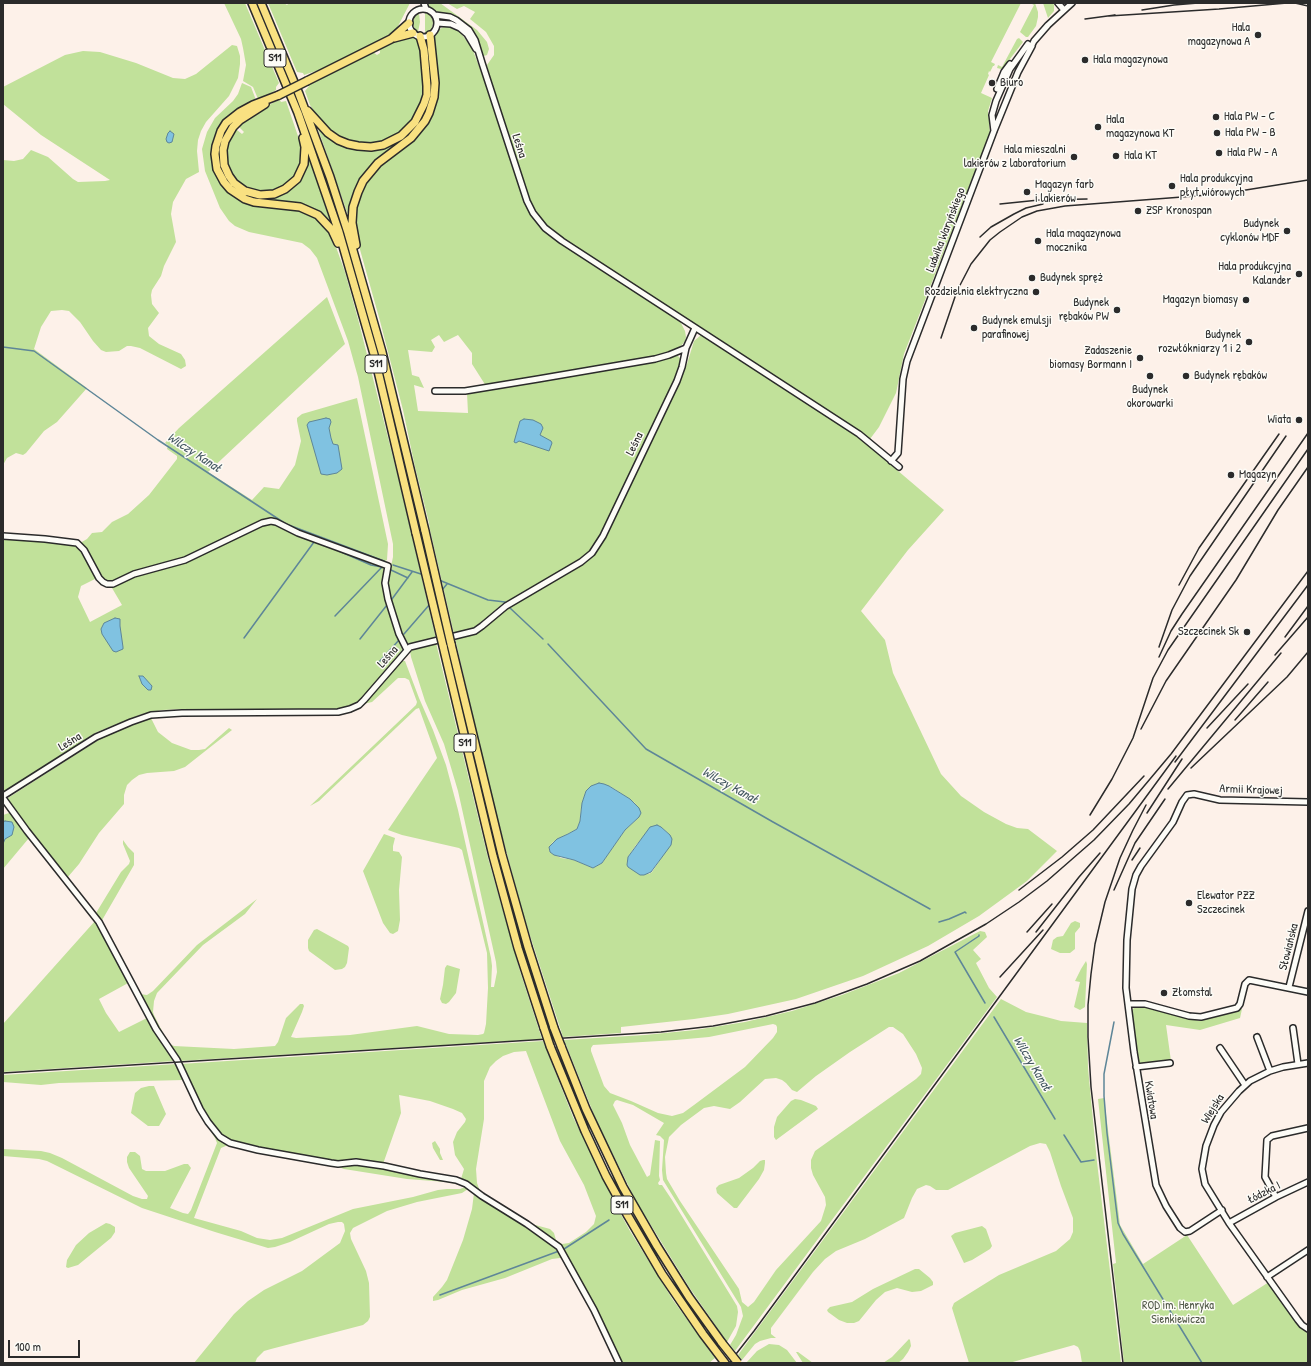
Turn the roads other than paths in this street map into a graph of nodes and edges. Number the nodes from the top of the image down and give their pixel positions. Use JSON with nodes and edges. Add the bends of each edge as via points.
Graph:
{"nodes":[{"id":1,"x":252,"y":3,"type":"edge"},
{"id":2,"x":261,"y":3,"type":"edge"},
{"id":3,"x":417,"y":3,"type":"edge"},
{"id":4,"x":424,"y":3,"type":"edge"},
{"id":5,"x":1058,"y":3,"type":"edge"},
{"id":6,"x":1072,"y":3,"type":"edge"},
{"id":7,"x":426,"y":9,"type":"junction"},
{"id":8,"x":417,"y":10,"type":"junction"},
{"id":9,"x":1064,"y":10,"type":"junction"},
{"id":10,"x":435,"y":15,"type":"junction"},
{"id":11,"x":409,"y":23,"type":"junction"},
{"id":12,"x":437,"y":23,"type":"junction"},
{"id":13,"x":417,"y":34,"type":"junction"},
{"id":14,"x":430,"y":35,"type":"junction"},
{"id":15,"x":391,"y":39,"type":"junction"},
{"id":16,"x":1031,"y":44,"type":"junction"},
{"id":17,"x":479,"y":55,"type":"junction"},
{"id":18,"x":279,"y":95,"type":"junction"},
{"id":19,"x":303,"y":104,"type":"junction"},
{"id":20,"x":298,"y":113,"type":"junction"},
{"id":21,"x":994,"y":131,"type":"junction"},
{"id":22,"x":358,"y":265,"type":"junction"},
{"id":23,"x":350,"y":268,"type":"junction"},
{"id":24,"x":695,"y":328,"type":"junction"},
{"id":25,"x":686,"y":348,"type":"junction"},
{"id":26,"x":435,"y":391,"type":"dead end"},
{"id":27,"x":891,"y":461,"type":"junction"},
{"id":28,"x":899,"y":467,"type":"dead end"},
{"id":29,"x":3,"y":536,"type":"edge"},
{"id":30,"x":406,"y":650,"type":"junction"},
{"id":31,"x":1194,"y":794,"type":"joint"},
{"id":32,"x":3,"y":797,"type":"edge"},
{"id":33,"x":1308,"y":802,"type":"edge"},
{"id":34,"x":1308,"y":911,"type":"edge"},
{"id":35,"x":1289,"y":987,"type":"junction"},
{"id":36,"x":1308,"y":992,"type":"edge"},
{"id":37,"x":1128,"y":1004,"type":"junction"},
{"id":38,"x":1293,"y":1028,"type":"dead end"},
{"id":39,"x":1257,"y":1037,"type":"dead end"},
{"id":40,"x":1220,"y":1048,"type":"dead end"},
{"id":41,"x":1170,"y":1063,"type":"dead end"},
{"id":42,"x":1308,"y":1063,"type":"edge"},
{"id":43,"x":1298,"y":1064,"type":"junction"},
{"id":44,"x":1136,"y":1067,"type":"junction"},
{"id":45,"x":1270,"y":1071,"type":"junction"},
{"id":46,"x":1245,"y":1085,"type":"junction"},
{"id":47,"x":1308,"y":1128,"type":"edge"},
{"id":48,"x":1308,"y":1182,"type":"edge"},
{"id":49,"x":1276,"y":1197,"type":"junction"},
{"id":50,"x":1222,"y":1210,"type":"junction"},
{"id":51,"x":1230,"y":1223,"type":"junction"},
{"id":52,"x":1308,"y":1250,"type":"edge"},
{"id":53,"x":1267,"y":1277,"type":"junction"},
{"id":54,"x":1308,"y":1329,"type":"edge"},
{"id":55,"x":619,"y":1363,"type":"edge"},
{"id":56,"x":725,"y":1363,"type":"edge"},
{"id":57,"x":738,"y":1363,"type":"edge"}],
"edges":[{"from":1,"to":20,"type":"highway","number":"S11"},
{"from":2,"to":19,"type":"highway","number":"S11"},
{"from":3,"to":8,"type":"street"},
{"from":4,"to":7,"type":"street"},
{"from":5,"to":9,"type":"street"},
{"from":6,"to":9,"type":"street","name":"Ludwika Waryńskiego"},
{"from":7,"to":8,"type":"street"},
{"from":7,"to":10,"type":"street"},
{"from":8,"to":11,"type":"street","via":[[411,15]]},
{"from":9,"to":16,"type":"street","name":"Ludwika Waryńskiego"},
{"from":10,"to":12,"type":"street"},
{"from":10,"to":17,"type":"street","name":"Leśna","via":[[450,17],[466,26],[475,40]]},
{"from":11,"to":13,"type":"street"},
{"from":11,"to":15,"type":"highway"},
{"from":12,"to":14,"type":"street"},
{"from":12,"to":17,"type":"street","name":"Leśna","via":[[460,28],[467,34]]},
{"from":13,"to":14,"type":"street"},
{"from":13,"to":15,"type":"highway"},
{"from":13,"to":19,"type":"highway","via":[[424,50],[427,94],[416,122],[402,136],[383,145],[371,147],[348,144],[328,133]]},
{"from":14,"to":22,"type":"highway","via":[[435,83],[432,105],[426,121],[419,130],[378,162],[363,181],[353,207],[352,223]]},
{"from":15,"to":18,"type":"highway","bridge":true},
{"from":16,"to":21,"type":"street","name":"Ludwika Waryńskiego","via":[[1010,83]]},
{"from":16,"to":21,"type":"street","via":[[1008,74],[992,115]]},
{"from":17,"to":24,"type":"street","name":"Leśna","via":[[527,201],[538,220],[562,241]]},
{"from":18,"to":20,"type":"highway","via":[[240,120],[228,133],[225,141],[223,158],[226,170],[234,182],[245,191],[267,195],[285,189],[297,179],[305,156]]},
{"from":18,"to":23,"type":"highway","via":[[240,112],[226,123],[216,146],[220,176],[230,189],[245,199],[300,207],[318,215],[332,230]]},
{"from":19,"to":22,"type":"highway","number":"S11"},
{"from":20,"to":23,"type":"highway","number":"S11"},
{"from":21,"to":27,"type":"street","name":"Ludwika Waryńskiego","via":[[907,361],[901,399],[898,454]]},
{"from":22,"to":57,"type":"highway","number":"S11","bridge":true,"via":[[386,366],[502,855],[554,1028],[586,1109],[623,1187],[689,1297]]},
{"from":23,"to":56,"type":"highway","number":"S11","bridge":true,"via":[[374,354],[492,856],[550,1046],[585,1131],[628,1216],[662,1274],[702,1334]]},
{"from":24,"to":25,"type":"street","name":"Leśna"},
{"from":24,"to":27,"type":"street","name":"Leśna","via":[[854,431]]},
{"from":25,"to":26,"type":"street","via":[[656,359],[465,391]]},
{"from":25,"to":30,"type":"street","name":"Leśna","via":[[677,380],[603,536],[592,553],[569,570],[504,607],[475,630]]},
{"from":27,"to":28,"type":"street","name":"Leśna"},
{"from":29,"to":30,"type":"street","via":[[77,543],[84,550],[99,578],[107,584],[113,584],[134,574],[185,560],[262,523],[276,522],[298,533],[388,566],[385,583],[388,599]]},
{"from":30,"to":32,"type":"street","name":"Leśna","via":[[364,700],[350,709],[338,712],[165,713],[151,716],[96,737]]},
{"from":31,"to":33,"type":"street","name":"Armii Krajowej","via":[[1220,800]]},
{"from":31,"to":37,"type":"street","name":"Kwiatowa","via":[[1187,796],[1182,802],[1173,822],[1140,866],[1135,879],[1127,940]]},
{"from":32,"to":55,"type":"street","via":[[98,922],[156,1029],[177,1060],[200,1109],[220,1137],[238,1146],[331,1163],[362,1163],[461,1182],[559,1247],[594,1310]]},
{"from":34,"to":35,"type":"street","name":"Słowiańska"},
{"from":35,"to":36,"type":"street"},
{"from":35,"to":37,"type":"street","via":[[1249,980],[1245,984],[1237,1008],[1207,1017],[1189,1016],[1140,1003]]},
{"from":37,"to":44,"type":"street","name":"Kwiatowa"},
{"from":38,"to":43,"type":"street"},
{"from":39,"to":45,"type":"street"},
{"from":40,"to":46,"type":"street"},
{"from":41,"to":44,"type":"street"},
{"from":42,"to":43,"type":"street","name":"Wiejska"},
{"from":43,"to":45,"type":"street","name":"Wiejska"},
{"from":44,"to":50,"type":"street","name":"Kwiatowa","via":[[1154,1174],[1158,1191],[1166,1206],[1180,1228],[1187,1232]]},
{"from":45,"to":46,"type":"street","name":"Wiejska"},
{"from":46,"to":50,"type":"street","name":"Wiejska","via":[[1217,1118],[1203,1157],[1203,1180]]},
{"from":47,"to":49,"type":"street","via":[[1272,1136],[1267,1140],[1265,1175]]},
{"from":48,"to":49,"type":"street","name":"Łódzka I"},
{"from":49,"to":51,"type":"street","name":"Łódzka I"},
{"from":50,"to":51,"type":"street"},
{"from":51,"to":53,"type":"street"},
{"from":52,"to":53,"type":"street"},
{"from":53,"to":54,"type":"street"}]}
